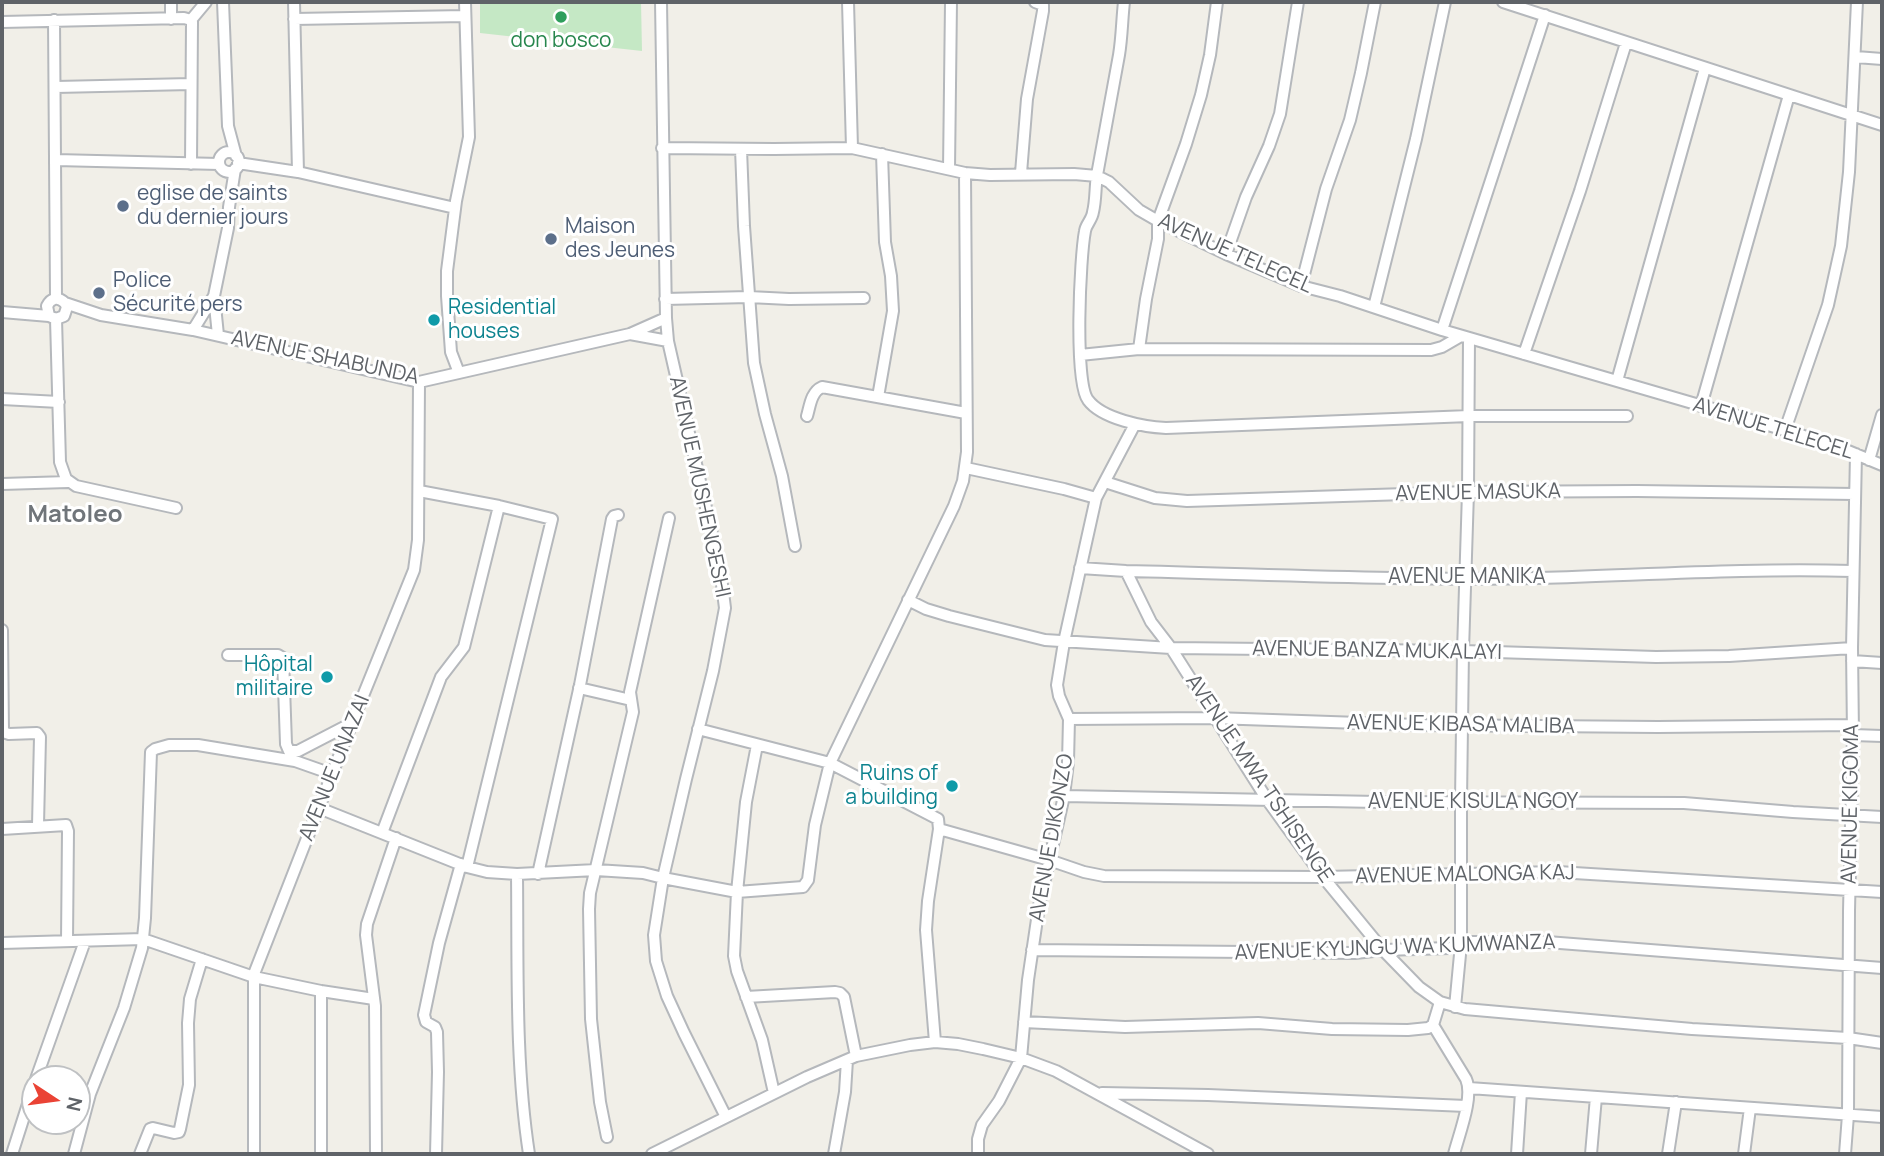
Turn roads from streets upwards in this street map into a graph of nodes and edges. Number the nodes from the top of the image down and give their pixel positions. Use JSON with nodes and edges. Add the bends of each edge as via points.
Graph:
{"nodes":[{"id":1,"x":170,"y":2,"type":"edge"},
{"id":2,"x":206,"y":2,"type":"edge"},
{"id":3,"x":223,"y":2,"type":"edge"},
{"id":4,"x":294,"y":2,"type":"edge"},
{"id":5,"x":466,"y":2,"type":"edge"},
{"id":6,"x":661,"y":2,"type":"edge"},
{"id":7,"x":848,"y":2,"type":"edge"},
{"id":8,"x":951,"y":2,"type":"edge"},
{"id":9,"x":1035,"y":2,"type":"edge"},
{"id":10,"x":1124,"y":2,"type":"edge"},
{"id":11,"x":1217,"y":2,"type":"edge"},
{"id":12,"x":1298,"y":2,"type":"edge"},
{"id":13,"x":1375,"y":2,"type":"edge"},
{"id":14,"x":1445,"y":2,"type":"edge"},
{"id":15,"x":1507,"y":2,"type":"edge"},
{"id":16,"x":1857,"y":2,"type":"edge"},
{"id":17,"x":1545,"y":15,"type":"junction"},
{"id":18,"x":465,"y":16,"type":"junction"},
{"id":19,"x":171,"y":19,"type":"junction"},
{"id":20,"x":294,"y":19,"type":"junction"},
{"id":21,"x":54,"y":20,"type":"junction"},
{"id":22,"x":191,"y":20,"type":"junction"},
{"id":23,"x":2,"y":22,"type":"edge"},
{"id":24,"x":1626,"y":43,"type":"junction"},
{"id":25,"x":1856,"y":57,"type":"junction"},
{"id":26,"x":1882,"y":59,"type":"edge"},
{"id":27,"x":1705,"y":68,"type":"junction"},
{"id":28,"x":191,"y":84,"type":"junction"},
{"id":29,"x":56,"y":87,"type":"junction"},
{"id":30,"x":1789,"y":95,"type":"junction"},
{"id":31,"x":1852,"y":116,"type":"junction"},
{"id":32,"x":1882,"y":125,"type":"edge"},
{"id":33,"x":228,"y":126,"type":"junction"},
{"id":34,"x":662,"y":148,"type":"junction"},
{"id":35,"x":852,"y":148,"type":"junction"},
{"id":36,"x":741,"y":149,"type":"junction"},
{"id":37,"x":882,"y":154,"type":"junction"},
{"id":38,"x":56,"y":160,"type":"junction"},
{"id":39,"x":221,"y":163,"type":"junction"},
{"id":40,"x":237,"y":163,"type":"junction"},
{"id":41,"x":191,"y":164,"type":"junction"},
{"id":42,"x":950,"y":169,"type":"junction"},
{"id":43,"x":298,"y":172,"type":"junction"},
{"id":44,"x":965,"y":173,"type":"junction"},
{"id":45,"x":1021,"y":173,"type":"junction"},
{"id":46,"x":1097,"y":176,"type":"junction"},
{"id":47,"x":229,"y":207,"type":"junction"},
{"id":48,"x":454,"y":208,"type":"junction"},
{"id":49,"x":1158,"y":221,"type":"junction"},
{"id":50,"x":1226,"y":254,"type":"junction"},
{"id":51,"x":1301,"y":286,"type":"junction"},
{"id":52,"x":214,"y":296,"type":"junction"},
{"id":53,"x":749,"y":297,"type":"junction"},
{"id":54,"x":864,"y":298,"type":"dead end"},
{"id":55,"x":665,"y":299,"type":"junction"},
{"id":56,"x":57,"y":301,"type":"junction"},
{"id":57,"x":1374,"y":307,"type":"junction"},
{"id":58,"x":2,"y":312,"type":"edge"},
{"id":59,"x":17,"y":312,"type":"junction"},
{"id":60,"x":101,"y":315,"type":"junction"},
{"id":61,"x":56,"y":317,"type":"junction"},
{"id":62,"x":666,"y":318,"type":"junction"},
{"id":63,"x":193,"y":330,"type":"junction"},
{"id":64,"x":1442,"y":330,"type":"junction"},
{"id":65,"x":630,"y":334,"type":"junction"},
{"id":66,"x":218,"y":335,"type":"junction"},
{"id":67,"x":1465,"y":337,"type":"junction"},
{"id":68,"x":668,"y":341,"type":"junction"},
{"id":69,"x":1139,"y":349,"type":"junction"},
{"id":70,"x":1524,"y":354,"type":"junction"},
{"id":71,"x":1080,"y":355,"type":"junction"},
{"id":72,"x":459,"y":373,"type":"junction"},
{"id":73,"x":1617,"y":381,"type":"junction"},
{"id":74,"x":419,"y":382,"type":"junction"},
{"id":75,"x":878,"y":397,"type":"junction"},
{"id":76,"x":2,"y":399,"type":"edge"},
{"id":77,"x":59,"y":402,"type":"junction"},
{"id":78,"x":1701,"y":406,"type":"junction"},
{"id":79,"x":966,"y":414,"type":"junction"},
{"id":80,"x":1882,"y":415,"type":"edge"},
{"id":81,"x":807,"y":416,"type":"dead end"},
{"id":82,"x":1469,"y":416,"type":"junction"},
{"id":83,"x":1627,"y":416,"type":"dead end"},
{"id":84,"x":1135,"y":424,"type":"junction"},
{"id":85,"x":1785,"y":430,"type":"junction"},
{"id":86,"x":1856,"y":454,"type":"junction"},
{"id":87,"x":1869,"y":460,"type":"junction"},
{"id":88,"x":1882,"y":465,"type":"edge"},
{"id":89,"x":966,"y":468,"type":"junction"},
{"id":90,"x":68,"y":482,"type":"junction"},
{"id":91,"x":1105,"y":482,"type":"junction"},
{"id":92,"x":2,"y":484,"type":"edge"},
{"id":93,"x":419,"y":491,"type":"junction"},
{"id":94,"x":1468,"y":492,"type":"junction"},
{"id":95,"x":1854,"y":494,"type":"junction"},
{"id":96,"x":1096,"y":498,"type":"junction"},
{"id":97,"x":499,"y":506,"type":"junction"},
{"id":98,"x":176,"y":508,"type":"dead end"},
{"id":99,"x":618,"y":515,"type":"dead end"},
{"id":100,"x":669,"y":518,"type":"dead end"},
{"id":101,"x":795,"y":546,"type":"dead end"},
{"id":102,"x":1080,"y":568,"type":"junction"},
{"id":103,"x":1126,"y":571,"type":"junction"},
{"id":104,"x":1853,"y":571,"type":"junction"},
{"id":105,"x":1465,"y":578,"type":"junction"},
{"id":106,"x":908,"y":600,"type":"junction"},
{"id":107,"x":2,"y":630,"type":"edge"},
{"id":108,"x":1064,"y":642,"type":"junction"},
{"id":109,"x":1171,"y":648,"type":"junction"},
{"id":110,"x":1852,"y":648,"type":"junction"},
{"id":111,"x":1463,"y":651,"type":"junction"},
{"id":112,"x":228,"y":655,"type":"dead end"},
{"id":113,"x":1852,"y":661,"type":"junction"},
{"id":114,"x":1882,"y":663,"type":"edge"},
{"id":115,"x":579,"y":688,"type":"junction"},
{"id":116,"x":631,"y":700,"type":"junction"},
{"id":117,"x":1214,"y":718,"type":"junction"},
{"id":118,"x":1069,"y":719,"type":"junction"},
{"id":119,"x":352,"y":723,"type":"junction"},
{"id":120,"x":1462,"y":726,"type":"junction"},
{"id":121,"x":698,"y":729,"type":"junction"},
{"id":122,"x":1853,"y":730,"type":"junction"},
{"id":123,"x":1882,"y":736,"type":"edge"},
{"id":124,"x":757,"y":744,"type":"junction"},
{"id":125,"x":830,"y":763,"type":"junction"},
{"id":126,"x":332,"y":774,"type":"junction"},
{"id":127,"x":1064,"y":796,"type":"junction"},
{"id":128,"x":1268,"y":801,"type":"junction"},
{"id":129,"x":1461,"y":801,"type":"junction"},
{"id":130,"x":319,"y":808,"type":"junction"},
{"id":131,"x":1850,"y":816,"type":"junction"},
{"id":132,"x":1882,"y":817,"type":"edge"},
{"id":133,"x":38,"y":825,"type":"junction"},
{"id":134,"x":2,"y":829,"type":"edge"},
{"id":135,"x":939,"y":829,"type":"junction"},
{"id":136,"x":382,"y":833,"type":"junction"},
{"id":137,"x":396,"y":838,"type":"junction"},
{"id":138,"x":1049,"y":860,"type":"junction"},
{"id":139,"x":464,"y":865,"type":"junction"},
{"id":140,"x":596,"y":870,"type":"junction"},
{"id":141,"x":1461,"y":873,"type":"junction"},
{"id":142,"x":517,"y":874,"type":"junction"},
{"id":143,"x":538,"y":874,"type":"junction"},
{"id":144,"x":1323,"y":877,"type":"junction"},
{"id":145,"x":663,"y":878,"type":"junction"},
{"id":146,"x":1849,"y":890,"type":"junction"},
{"id":147,"x":737,"y":892,"type":"junction"},
{"id":148,"x":1882,"y":892,"type":"edge"},
{"id":149,"x":143,"y":939,"type":"junction"},
{"id":150,"x":68,"y":941,"type":"junction"},
{"id":151,"x":85,"y":941,"type":"junction"},
{"id":152,"x":2,"y":943,"type":"edge"},
{"id":153,"x":1461,"y":944,"type":"junction"},
{"id":154,"x":1032,"y":950,"type":"junction"},
{"id":155,"x":1383,"y":950,"type":"junction"},
{"id":156,"x":202,"y":959,"type":"junction"},
{"id":157,"x":1848,"y":965,"type":"junction"},
{"id":158,"x":1882,"y":968,"type":"edge"},
{"id":159,"x":254,"y":977,"type":"junction"},
{"id":160,"x":321,"y":991,"type":"junction"},
{"id":161,"x":746,"y":997,"type":"junction"},
{"id":162,"x":374,"y":999,"type":"junction"},
{"id":163,"x":1440,"y":1002,"type":"junction"},
{"id":164,"x":1455,"y":1007,"type":"junction"},
{"id":165,"x":1024,"y":1022,"type":"junction"},
{"id":166,"x":1433,"y":1025,"type":"junction"},
{"id":167,"x":1848,"y":1038,"type":"junction"},
{"id":168,"x":935,"y":1042,"type":"junction"},
{"id":169,"x":1882,"y":1043,"type":"edge"},
{"id":170,"x":852,"y":1058,"type":"junction"},
{"id":171,"x":1021,"y":1058,"type":"junction"},
{"id":172,"x":40,"y":1065,"type":"edge"},
{"id":173,"x":1469,"y":1088,"type":"junction"},
{"id":174,"x":1521,"y":1092,"type":"junction"},
{"id":175,"x":775,"y":1093,"type":"junction"},
{"id":176,"x":1098,"y":1093,"type":"junction"},
{"id":177,"x":1596,"y":1097,"type":"junction"},
{"id":178,"x":1676,"y":1102,"type":"junction"},
{"id":179,"x":1466,"y":1106,"type":"junction"},
{"id":180,"x":1750,"y":1108,"type":"junction"},
{"id":181,"x":1848,"y":1115,"type":"junction"},
{"id":182,"x":726,"y":1117,"type":"junction"},
{"id":183,"x":1882,"y":1117,"type":"edge"},
{"id":184,"x":21,"y":1125,"type":"edge"},
{"id":185,"x":607,"y":1137,"type":"dead end"},
{"id":186,"x":1185,"y":1142,"type":"junction"},
{"id":187,"x":12,"y":1154,"type":"edge"},
{"id":188,"x":74,"y":1154,"type":"edge"},
{"id":189,"x":141,"y":1154,"type":"edge"},
{"id":190,"x":254,"y":1154,"type":"edge"},
{"id":191,"x":321,"y":1154,"type":"edge"},
{"id":192,"x":376,"y":1154,"type":"edge"},
{"id":193,"x":436,"y":1154,"type":"edge"},
{"id":194,"x":529,"y":1154,"type":"edge"},
{"id":195,"x":652,"y":1154,"type":"edge"},
{"id":196,"x":834,"y":1154,"type":"edge"},
{"id":197,"x":978,"y":1154,"type":"edge"},
{"id":198,"x":1182,"y":1154,"type":"edge"},
{"id":199,"x":1208,"y":1154,"type":"edge"},
{"id":200,"x":1454,"y":1154,"type":"edge"},
{"id":201,"x":1517,"y":1154,"type":"edge"},
{"id":202,"x":1591,"y":1154,"type":"edge"},
{"id":203,"x":1668,"y":1154,"type":"edge"},
{"id":204,"x":1744,"y":1154,"type":"edge"},
{"id":205,"x":1845,"y":1154,"type":"edge"}],
"edges":[{"from":1,"to":19,"type":"street"},
{"from":2,"to":22,"type":"street"},
{"from":3,"to":33,"type":"street"},
{"from":4,"to":20,"type":"street"},
{"from":5,"to":18,"type":"street"},
{"from":6,"to":34,"type":"street","name":"AVENUE MUSHENGESHI"},
{"from":7,"to":35,"type":"street"},
{"from":8,"to":42,"type":"street"},
{"from":9,"to":45,"type":"street","via":[[1043,11],[1027,99]]},
{"from":10,"to":46,"type":"street"},
{"from":11,"to":49,"type":"street","via":[[1201,95]]},
{"from":12,"to":50,"type":"street","via":[[1280,114]]},
{"from":13,"to":51,"type":"street","via":[[1350,120]]},
{"from":14,"to":57,"type":"street"},
{"from":15,"to":17,"type":"street"},
{"from":16,"to":25,"type":"street"},
{"from":17,"to":24,"type":"street"},
{"from":17,"to":64,"type":"street"},
{"from":18,"to":20,"type":"street"},
{"from":18,"to":48,"type":"street","via":[[469,137]]},
{"from":19,"to":21,"type":"street"},
{"from":19,"to":22,"type":"street"},
{"from":20,"to":43,"type":"street"},
{"from":21,"to":23,"type":"street"},
{"from":21,"to":29,"type":"street"},
{"from":22,"to":28,"type":"street"},
{"from":24,"to":27,"type":"street"},
{"from":24,"to":70,"type":"street"},
{"from":25,"to":26,"type":"street"},
{"from":25,"to":31,"type":"street"},
{"from":27,"to":30,"type":"street"},
{"from":27,"to":73,"type":"street"},
{"from":28,"to":29,"type":"street"},
{"from":28,"to":41,"type":"street"},
{"from":29,"to":38,"type":"street"},
{"from":30,"to":31,"type":"street"},
{"from":30,"to":78,"type":"street"},
{"from":31,"to":32,"type":"street"},
{"from":31,"to":85,"type":"street","via":[[1835,279]]},
{"from":33,"to":39,"type":"street"},
{"from":33,"to":40,"type":"street"},
{"from":34,"to":36,"type":"street"},
{"from":34,"to":55,"type":"street","name":"AVENUE MUSHENGESHI"},
{"from":35,"to":36,"type":"street"},
{"from":35,"to":37,"type":"street"},
{"from":36,"to":53,"type":"street"},
{"from":37,"to":42,"type":"street"},
{"from":37,"to":75,"type":"street","via":[[893,311]]},
{"from":38,"to":41,"type":"street"},
{"from":38,"to":56,"type":"street"},
{"from":39,"to":40,"type":"street","via":[[228,172]]},
{"from":39,"to":40,"type":"street","via":[[229,152]]},
{"from":39,"to":41,"type":"street"},
{"from":39,"to":47,"type":"street"},
{"from":40,"to":43,"type":"street"},
{"from":40,"to":47,"type":"street"},
{"from":42,"to":44,"type":"street"},
{"from":43,"to":48,"type":"street"},
{"from":44,"to":45,"type":"street"},
{"from":44,"to":79,"type":"street"},
{"from":45,"to":46,"type":"street"},
{"from":46,"to":49,"type":"street","name":"AVENUE TELECEL"},
{"from":46,"to":71,"type":"street","via":[[1093,216],[1084,235]]},
{"from":47,"to":52,"type":"street"},
{"from":48,"to":72,"type":"street","via":[[447,296],[451,352]]},
{"from":49,"to":50,"type":"street","name":"AVENUE TELECEL"},
{"from":49,"to":69,"type":"street"},
{"from":50,"to":51,"type":"street","name":"AVENUE TELECEL"},
{"from":51,"to":57,"type":"street","name":"AVENUE TELECEL"},
{"from":52,"to":63,"type":"street"},
{"from":52,"to":66,"type":"street"},
{"from":53,"to":54,"type":"street"},
{"from":53,"to":55,"type":"street"},
{"from":53,"to":101,"type":"street","via":[[754,363]]},
{"from":55,"to":62,"type":"street","name":"AVENUE MUSHENGESHI"},
{"from":56,"to":59,"type":"street"},
{"from":56,"to":60,"type":"street"},
{"from":56,"to":61,"type":"street","via":[[66,312]]},
{"from":56,"to":61,"type":"street","via":[[47,306]]},
{"from":57,"to":64,"type":"street","name":"AVENUE TELECEL"},
{"from":58,"to":59,"type":"street"},
{"from":59,"to":61,"type":"street"},
{"from":60,"to":61,"type":"street"},
{"from":60,"to":63,"type":"street","name":"AVENUE SHABUNDA"},
{"from":61,"to":77,"type":"street"},
{"from":62,"to":65,"type":"street"},
{"from":62,"to":68,"type":"street","name":"AVENUE MUSHENGESHI"},
{"from":63,"to":66,"type":"street","name":"AVENUE SHABUNDA"},
{"from":64,"to":67,"type":"street","name":"AVENUE TELECEL"},
{"from":65,"to":68,"type":"street"},
{"from":65,"to":72,"type":"street","name":"AVENUE SHABUNDA"},
{"from":66,"to":74,"type":"street","name":"AVENUE SHABUNDA"},
{"from":67,"to":69,"type":"street","via":[[1431,350]]},
{"from":67,"to":70,"type":"street","name":"AVENUE TELECEL"},
{"from":67,"to":82,"type":"street"},
{"from":68,"to":121,"type":"street","name":"AVENUE MUSHENGESHI","via":[[725,608]]},
{"from":69,"to":71,"type":"street"},
{"from":70,"to":73,"type":"street","name":"AVENUE TELECEL"},
{"from":71,"to":84,"type":"street","via":[[1083,391],[1089,402]]},
{"from":72,"to":74,"type":"street","name":"AVENUE SHABUNDA"},
{"from":73,"to":78,"type":"street","name":"AVENUE TELECEL"},
{"from":74,"to":93,"type":"street","name":"AVENUE UNAZAI"},
{"from":75,"to":79,"type":"street"},
{"from":75,"to":81,"type":"street","via":[[818,388]]},
{"from":76,"to":77,"type":"street"},
{"from":77,"to":90,"type":"street","via":[[60,463]]},
{"from":78,"to":85,"type":"street","name":"AVENUE TELECEL"},
{"from":79,"to":89,"type":"street"},
{"from":80,"to":87,"type":"street"},
{"from":82,"to":83,"type":"street"},
{"from":82,"to":84,"type":"street","via":[[1166,428]]},
{"from":82,"to":94,"type":"street"},
{"from":84,"to":91,"type":"street","name":"AVENUE DIKONZO"},
{"from":85,"to":86,"type":"street","name":"AVENUE TELECEL"},
{"from":86,"to":87,"type":"street","name":"AVENUE TELECEL"},
{"from":86,"to":95,"type":"street","name":"AVENUE KIGOMA"},
{"from":87,"to":88,"type":"street","name":"AVENUE TELECEL"},
{"from":89,"to":96,"type":"street"},
{"from":89,"to":106,"type":"street","via":[[954,506]]},
{"from":90,"to":92,"type":"street"},
{"from":90,"to":98,"type":"street"},
{"from":91,"to":94,"type":"street","name":"AVENUE MASUKA","via":[[1155,498],[1187,501]]},
{"from":91,"to":96,"type":"street","name":"AVENUE DIKONZO"},
{"from":93,"to":97,"type":"street"},
{"from":93,"to":119,"type":"street","name":"AVENUE UNAZAI","via":[[414,569]]},
{"from":94,"to":95,"type":"street","name":"AVENUE MASUKA"},
{"from":94,"to":105,"type":"street"},
{"from":95,"to":104,"type":"street","name":"AVENUE KIGOMA"},
{"from":96,"to":102,"type":"street","name":"AVENUE DIKONZO"},
{"from":97,"to":136,"type":"street","via":[[464,647],[442,677]]},
{"from":97,"to":139,"type":"street","via":[[552,519]]},
{"from":99,"to":115,"type":"street","via":[[612,519]]},
{"from":100,"to":116,"type":"street"},
{"from":102,"to":103,"type":"street","name":"AVENUE MANIKA"},
{"from":102,"to":108,"type":"street","name":"AVENUE DIKONZO"},
{"from":103,"to":105,"type":"street","name":"AVENUE MANIKA"},
{"from":103,"to":109,"type":"street","name":"AVENUE MWA TSHISENGE","via":[[1145,613]]},
{"from":104,"to":105,"type":"street","name":"AVENUE MANIKA","via":[[1762,569]]},
{"from":104,"to":110,"type":"street","name":"AVENUE KIGOMA"},
{"from":105,"to":111,"type":"street"},
{"from":106,"to":108,"type":"street","name":"AVENUE BANZA MUKALAYI","via":[[989,627]]},
{"from":106,"to":125,"type":"street"},
{"from":107,"to":133,"type":"street","via":[[3,732],[37,733],[40,737]]},
{"from":108,"to":109,"type":"street","name":"AVENUE BANZA MUKALAYI"},
{"from":108,"to":118,"type":"street","name":"AVENUE DIKONZO","via":[[1058,685]]},
{"from":109,"to":111,"type":"street","name":"AVENUE BANZA MUKALAYI"},
{"from":109,"to":117,"type":"street","name":"AVENUE MWA TSHISENGE"},
{"from":110,"to":111,"type":"street","name":"AVENUE BANZA MUKALAYI","via":[[1656,657]]},
{"from":110,"to":113,"type":"street","name":"AVENUE KIGOMA"},
{"from":111,"to":120,"type":"street"},
{"from":112,"to":119,"type":"street","via":[[283,658],[289,751],[298,751]]},
{"from":113,"to":114,"type":"street"},
{"from":113,"to":122,"type":"street","name":"AVENUE KIGOMA"},
{"from":115,"to":116,"type":"street"},
{"from":115,"to":143,"type":"street"},
{"from":116,"to":140,"type":"street","via":[[633,712]]},
{"from":117,"to":118,"type":"street","name":"AVENUE KIBASA MALIBA"},
{"from":117,"to":120,"type":"street","name":"AVENUE KIBASA MALIBA"},
{"from":117,"to":128,"type":"street","name":"AVENUE MWA TSHISENGE"},
{"from":118,"to":127,"type":"street","name":"AVENUE DIKONZO"},
{"from":119,"to":126,"type":"street","name":"AVENUE UNAZAI"},
{"from":120,"to":122,"type":"street","name":"AVENUE KIBASA MALIBA"},
{"from":120,"to":129,"type":"street"},
{"from":121,"to":124,"type":"street"},
{"from":121,"to":145,"type":"street","name":"AVENUE MUSHENGESHI"},
{"from":122,"to":123,"type":"street","name":"AVENUE KIBASA MALIBA"},
{"from":122,"to":131,"type":"street","name":"AVENUE KIGOMA"},
{"from":124,"to":125,"type":"street"},
{"from":124,"to":147,"type":"street"},
{"from":125,"to":135,"type":"street","via":[[936,817]]},
{"from":125,"to":147,"type":"street","via":[[814,825],[806,884]]},
{"from":126,"to":130,"type":"street","name":"AVENUE UNAZAI"},
{"from":126,"to":149,"type":"street","via":[[295,761],[198,745],[169,745],[153,751]]},
{"from":127,"to":128,"type":"street","name":"AVENUE KISULA NGOY"},
{"from":127,"to":138,"type":"street","name":"AVENUE DIKONZO"},
{"from":128,"to":129,"type":"street","name":"AVENUE KISULA NGOY"},
{"from":128,"to":144,"type":"street","name":"AVENUE MWA TSHISENGE"},
{"from":129,"to":131,"type":"street","name":"AVENUE KISULA NGOY","via":[[1684,803]]},
{"from":129,"to":141,"type":"street"},
{"from":130,"to":136,"type":"street"},
{"from":130,"to":159,"type":"street","name":"AVENUE UNAZAI"},
{"from":131,"to":132,"type":"street","name":"AVENUE KISULA NGOY"},
{"from":131,"to":146,"type":"street","name":"AVENUE KIGOMA"},
{"from":133,"to":134,"type":"street"},
{"from":133,"to":150,"type":"street","via":[[64,824],[68,828]]},
{"from":135,"to":138,"type":"street","name":"AVENUE MALONGA KAJ"},
{"from":135,"to":168,"type":"street","via":[[926,930]]},
{"from":136,"to":137,"type":"street"},
{"from":137,"to":139,"type":"street"},
{"from":137,"to":162,"type":"street","via":[[366,930]]},
{"from":138,"to":144,"type":"street","name":"AVENUE MALONGA KAJ","via":[[1104,876]]},
{"from":138,"to":154,"type":"street","name":"AVENUE DIKONZO"},
{"from":139,"to":142,"type":"street"},
{"from":139,"to":193,"type":"street","via":[[439,943],[424,1015],[437,1032]]},
{"from":140,"to":143,"type":"street"},
{"from":140,"to":145,"type":"street"},
{"from":140,"to":185,"type":"street","via":[[589,909],[591,1018]]},
{"from":141,"to":144,"type":"street","name":"AVENUE MALONGA KAJ"},
{"from":141,"to":146,"type":"street","name":"AVENUE MALONGA KAJ","via":[[1558,872]]},
{"from":141,"to":153,"type":"street"},
{"from":142,"to":143,"type":"street"},
{"from":142,"to":194,"type":"street","via":[[520,1067]]},
{"from":144,"to":155,"type":"street","name":"AVENUE MWA TSHISENGE"},
{"from":145,"to":147,"type":"street"},
{"from":145,"to":182,"type":"street","name":"AVENUE MUSHENGESHI","via":[[654,935],[661,980]]},
{"from":146,"to":148,"type":"street","name":"AVENUE MALONGA KAJ"},
{"from":146,"to":157,"type":"street","name":"AVENUE KIGOMA"},
{"from":147,"to":161,"type":"street","via":[[734,956]]},
{"from":149,"to":151,"type":"street"},
{"from":149,"to":156,"type":"street"},
{"from":149,"to":188,"type":"street"},
{"from":150,"to":151,"type":"street"},
{"from":150,"to":152,"type":"street"},
{"from":151,"to":172,"type":"street"},
{"from":153,"to":155,"type":"street","name":"AVENUE KYUNGU WA KUMWANZA"},
{"from":153,"to":157,"type":"street","name":"AVENUE KYUNGU WA KUMWANZA","via":[[1569,943]]},
{"from":153,"to":164,"type":"street"},
{"from":154,"to":155,"type":"street","name":"AVENUE KYUNGU WA KUMWANZA"},
{"from":154,"to":165,"type":"street","name":"AVENUE DIKONZO"},
{"from":155,"to":163,"type":"street","name":"AVENUE MWA TSHISENGE"},
{"from":156,"to":159,"type":"street"},
{"from":156,"to":189,"type":"street","via":[[190,999],[189,1085],[180,1129],[174,1133],[150,1129]]},
{"from":157,"to":158,"type":"street","name":"AVENUE KYUNGU WA KUMWANZA"},
{"from":157,"to":167,"type":"street","name":"AVENUE KIGOMA"},
{"from":159,"to":160,"type":"street"},
{"from":159,"to":190,"type":"street","name":"AVENUE UNAZAI"},
{"from":160,"to":162,"type":"street"},
{"from":160,"to":191,"type":"street"},
{"from":161,"to":170,"type":"street","via":[[840,993]]},
{"from":161,"to":175,"type":"street"},
{"from":162,"to":192,"type":"street"},
{"from":163,"to":164,"type":"street","name":"AVENUE MWA TSHISENGE"},
{"from":163,"to":166,"type":"street"},
{"from":164,"to":167,"type":"street","name":"AVENUE MWA TSHISENGE"},
{"from":165,"to":166,"type":"street","via":[[1125,1027],[1258,1023],[1345,1030],[1408,1030]]},
{"from":165,"to":171,"type":"street","name":"AVENUE DIKONZO"},
{"from":166,"to":173,"type":"street"},
{"from":167,"to":169,"type":"street","name":"AVENUE MWA TSHISENGE"},
{"from":167,"to":181,"type":"street","name":"AVENUE KIGOMA"},
{"from":168,"to":170,"type":"street"},
{"from":168,"to":171,"type":"street"},
{"from":170,"to":175,"type":"street"},
{"from":170,"to":196,"type":"street"},
{"from":171,"to":176,"type":"street"},
{"from":171,"to":197,"type":"street","via":[[982,1125]]},
{"from":173,"to":174,"type":"street"},
{"from":173,"to":179,"type":"street"},
{"from":174,"to":177,"type":"street"},
{"from":174,"to":201,"type":"street"},
{"from":175,"to":182,"type":"street"},
{"from":176,"to":179,"type":"street"},
{"from":176,"to":186,"type":"street"},
{"from":177,"to":178,"type":"street"},
{"from":177,"to":202,"type":"street"},
{"from":178,"to":180,"type":"street"},
{"from":178,"to":203,"type":"street"},
{"from":179,"to":200,"type":"street"},
{"from":180,"to":181,"type":"street"},
{"from":180,"to":204,"type":"street"},
{"from":181,"to":183,"type":"street"},
{"from":181,"to":205,"type":"street","name":"AVENUE KIGOMA"},
{"from":182,"to":195,"type":"street"},
{"from":184,"to":187,"type":"street"},
{"from":186,"to":198,"type":"street"},
{"from":186,"to":199,"type":"street"}]}
